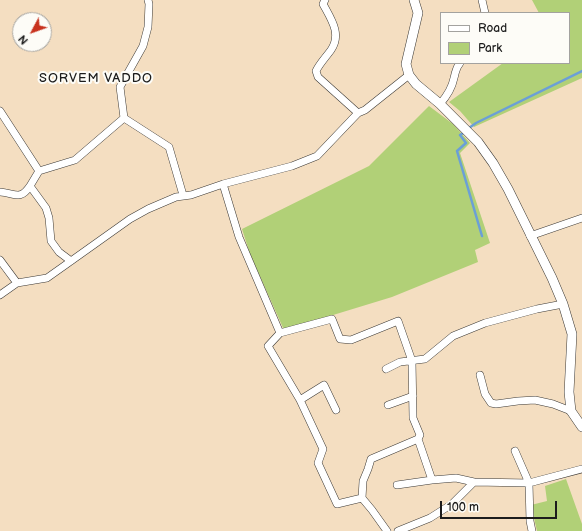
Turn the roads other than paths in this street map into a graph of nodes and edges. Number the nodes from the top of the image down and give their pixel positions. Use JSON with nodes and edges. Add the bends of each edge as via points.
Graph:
{"nodes":[{"id":1,"x":148,"y":0,"type":"edge"},
{"id":2,"x":325,"y":0,"type":"edge"},
{"id":3,"x":414,"y":0,"type":"edge"},
{"id":4,"x":482,"y":0,"type":"edge"},
{"id":5,"x":485,"y":12,"type":"edge"},
{"id":6,"x":459,"y":64,"type":"edge"},
{"id":7,"x":409,"y":75,"type":"junction"},
{"id":8,"x":442,"y":106,"type":"junction"},
{"id":9,"x":0,"y":111,"type":"edge"},
{"id":10,"x":358,"y":113,"type":"junction"},
{"id":11,"x":124,"y":118,"type":"junction"},
{"id":12,"x":39,"y":171,"type":"junction"},
{"id":13,"x":223,"y":184,"type":"junction"},
{"id":14,"x":30,"y":186,"type":"junction"},
{"id":15,"x":0,"y":192,"type":"edge"},
{"id":16,"x":183,"y":195,"type":"junction"},
{"id":17,"x":582,"y":218,"type":"edge"},
{"id":18,"x":530,"y":236,"type":"junction"},
{"id":19,"x":0,"y":260,"type":"edge"},
{"id":20,"x":71,"y":261,"type":"junction"},
{"id":21,"x":16,"y":283,"type":"junction"},
{"id":22,"x":0,"y":296,"type":"edge"},
{"id":23,"x":563,"y":304,"type":"junction"},
{"id":24,"x":280,"y":334,"type":"junction"},
{"id":25,"x":412,"y":361,"type":"junction"},
{"id":26,"x":386,"y":369,"type":"dead end"},
{"id":27,"x":480,"y":375,"type":"dead end"},
{"id":28,"x":413,"y":396,"type":"junction"},
{"id":29,"x":300,"y":400,"type":"junction"},
{"id":30,"x":388,"y":405,"type":"dead end"},
{"id":31,"x":336,"y":410,"type":"dead end"},
{"id":32,"x":571,"y":411,"type":"junction"},
{"id":33,"x":582,"y":427,"type":"edge"},
{"id":34,"x":418,"y":439,"type":"junction"},
{"id":35,"x":515,"y":451,"type":"dead end"},
{"id":36,"x":582,"y":469,"type":"edge"},
{"id":37,"x":432,"y":480,"type":"junction"},
{"id":38,"x":474,"y":482,"type":"junction"},
{"id":39,"x":529,"y":483,"type":"junction"},
{"id":40,"x":397,"y":485,"type":"dead end"},
{"id":41,"x":362,"y":498,"type":"junction"},
{"id":42,"x":387,"y":531,"type":"edge"},
{"id":43,"x":398,"y":531,"type":"edge"},
{"id":44,"x":532,"y":531,"type":"edge"}],
"edges":[{"from":1,"to":11,"type":"street","via":[[148,27],[143,46],[120,87]]},
{"from":2,"to":10,"type":"street","via":[[323,4],[335,28],[336,41],[316,71],[318,77]]},
{"from":3,"to":7,"type":"street","via":[[418,13],[406,64]]},
{"from":4,"to":5,"type":"street"},
{"from":6,"to":8,"type":"street"},
{"from":7,"to":8,"type":"street"},
{"from":7,"to":10,"type":"street"},
{"from":8,"to":18,"type":"street","via":[[478,142],[493,163]]},
{"from":9,"to":12,"type":"street"},
{"from":10,"to":13,"type":"street","via":[[317,156],[292,166]]},
{"from":11,"to":12,"type":"street","via":[[75,160]]},
{"from":11,"to":16,"type":"street","via":[[169,147]]},
{"from":12,"to":14,"type":"street"},
{"from":13,"to":16,"type":"street","via":[[191,195]]},
{"from":13,"to":24,"type":"street","via":[[239,237]]},
{"from":14,"to":15,"type":"street","via":[[26,193],[20,196]]},
{"from":14,"to":20,"type":"street","via":[[46,208],[51,241],[59,252]]},
{"from":16,"to":20,"type":"street","via":[[130,219]]},
{"from":17,"to":18,"type":"street"},
{"from":18,"to":23,"type":"street"},
{"from":19,"to":21,"type":"street"},
{"from":20,"to":21,"type":"street","via":[[47,278]]},
{"from":21,"to":22,"type":"street"},
{"from":23,"to":25,"type":"street","via":[[485,323],[453,336],[425,359]]},
{"from":23,"to":32,"type":"street","via":[[572,334],[569,392]]},
{"from":24,"to":25,"type":"street","via":[[332,319],[340,340],[351,340],[398,321]]},
{"from":24,"to":29,"type":"street","via":[[268,346]]},
{"from":25,"to":26,"type":"street","via":[[400,362]]},
{"from":25,"to":28,"type":"street"},
{"from":27,"to":32,"type":"street","via":[[485,394],[491,403],[534,400]]},
{"from":28,"to":30,"type":"street"},
{"from":28,"to":34,"type":"street","via":[[413,418],[420,435]]},
{"from":29,"to":31,"type":"street","via":[[324,386]]},
{"from":29,"to":41,"type":"street","via":[[323,449],[318,463],[337,504]]},
{"from":32,"to":33,"type":"street"},
{"from":34,"to":37,"type":"street"},
{"from":34,"to":41,"type":"street","via":[[371,459],[363,481]]},
{"from":35,"to":39,"type":"street"},
{"from":36,"to":39,"type":"street"},
{"from":37,"to":38,"type":"street","via":[[456,478]]},
{"from":37,"to":40,"type":"street"},
{"from":38,"to":39,"type":"street"},
{"from":38,"to":43,"type":"street","via":[[452,504],[430,518]]},
{"from":39,"to":44,"type":"street"},
{"from":41,"to":42,"type":"street"}]}
